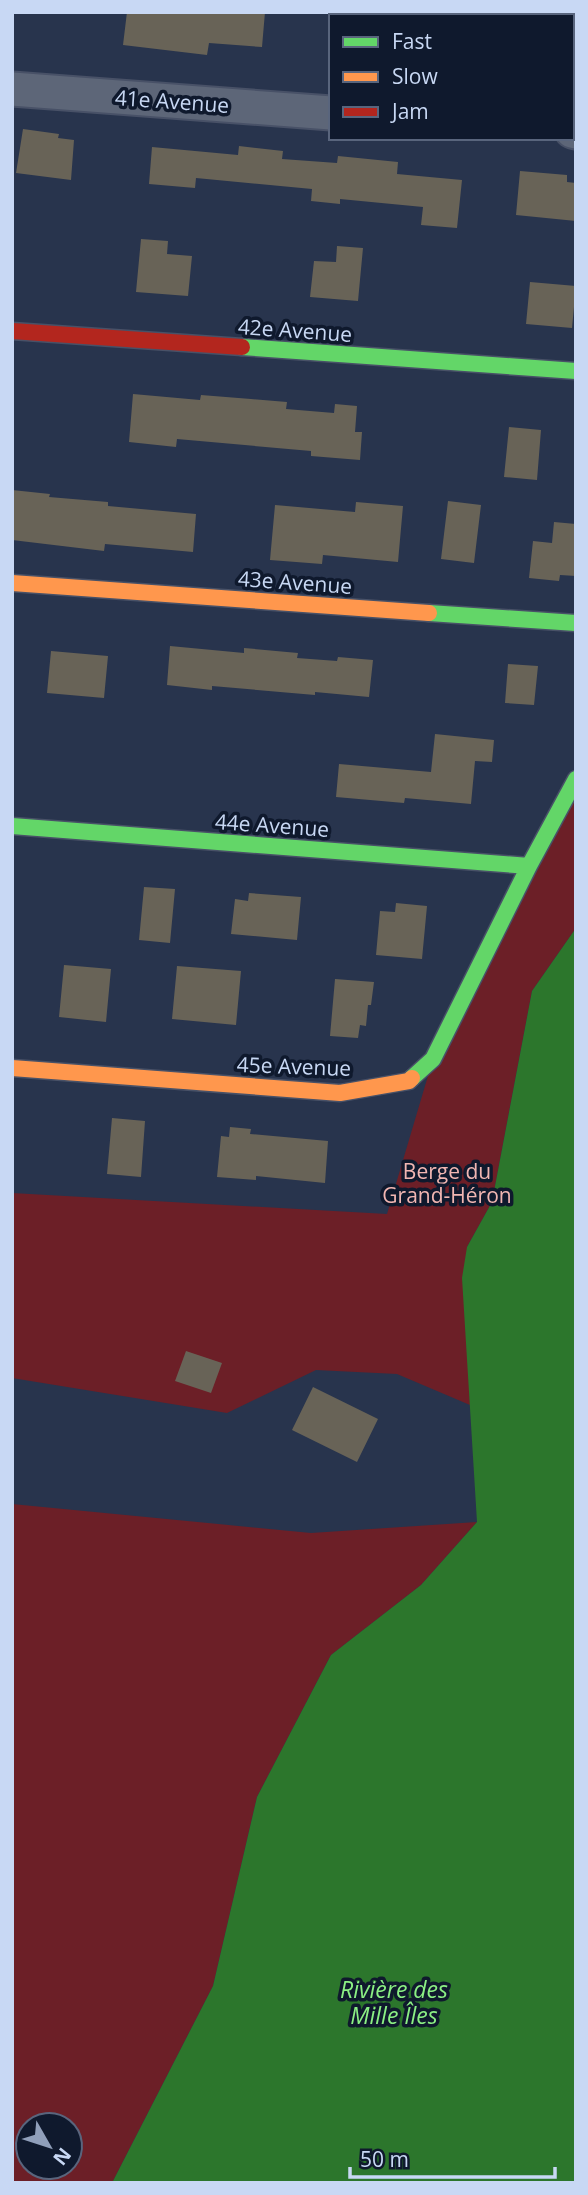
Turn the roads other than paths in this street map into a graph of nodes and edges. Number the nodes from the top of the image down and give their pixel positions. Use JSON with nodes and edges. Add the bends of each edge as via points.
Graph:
{"nodes":[{"id":1,"x":12,"y":89,"type":"edge"},
{"id":2,"x":329,"y":113,"type":"edge"},
{"id":3,"x":12,"y":331,"type":"edge"},
{"id":4,"x":576,"y":371,"type":"edge"},
{"id":5,"x":12,"y":583,"type":"edge"},
{"id":6,"x":576,"y":622,"type":"edge"},
{"id":7,"x":576,"y":779,"type":"edge"},
{"id":8,"x":12,"y":826,"type":"edge"},
{"id":9,"x":529,"y":866,"type":"junction"},
{"id":10,"x":12,"y":1068,"type":"edge"}],
"edges":[{"from":1,"to":2,"type":"street","name":"41e Avenue"},
{"from":3,"to":4,"type":"street","name":"42e Avenue"},
{"from":5,"to":6,"type":"street","name":"43e Avenue"},
{"from":7,"to":9,"type":"street"},
{"from":8,"to":9,"type":"street","name":"44e Avenue"},
{"from":9,"to":10,"type":"street","name":"45e Avenue","via":[[433,1059],[409,1081],[340,1093]]}]}
